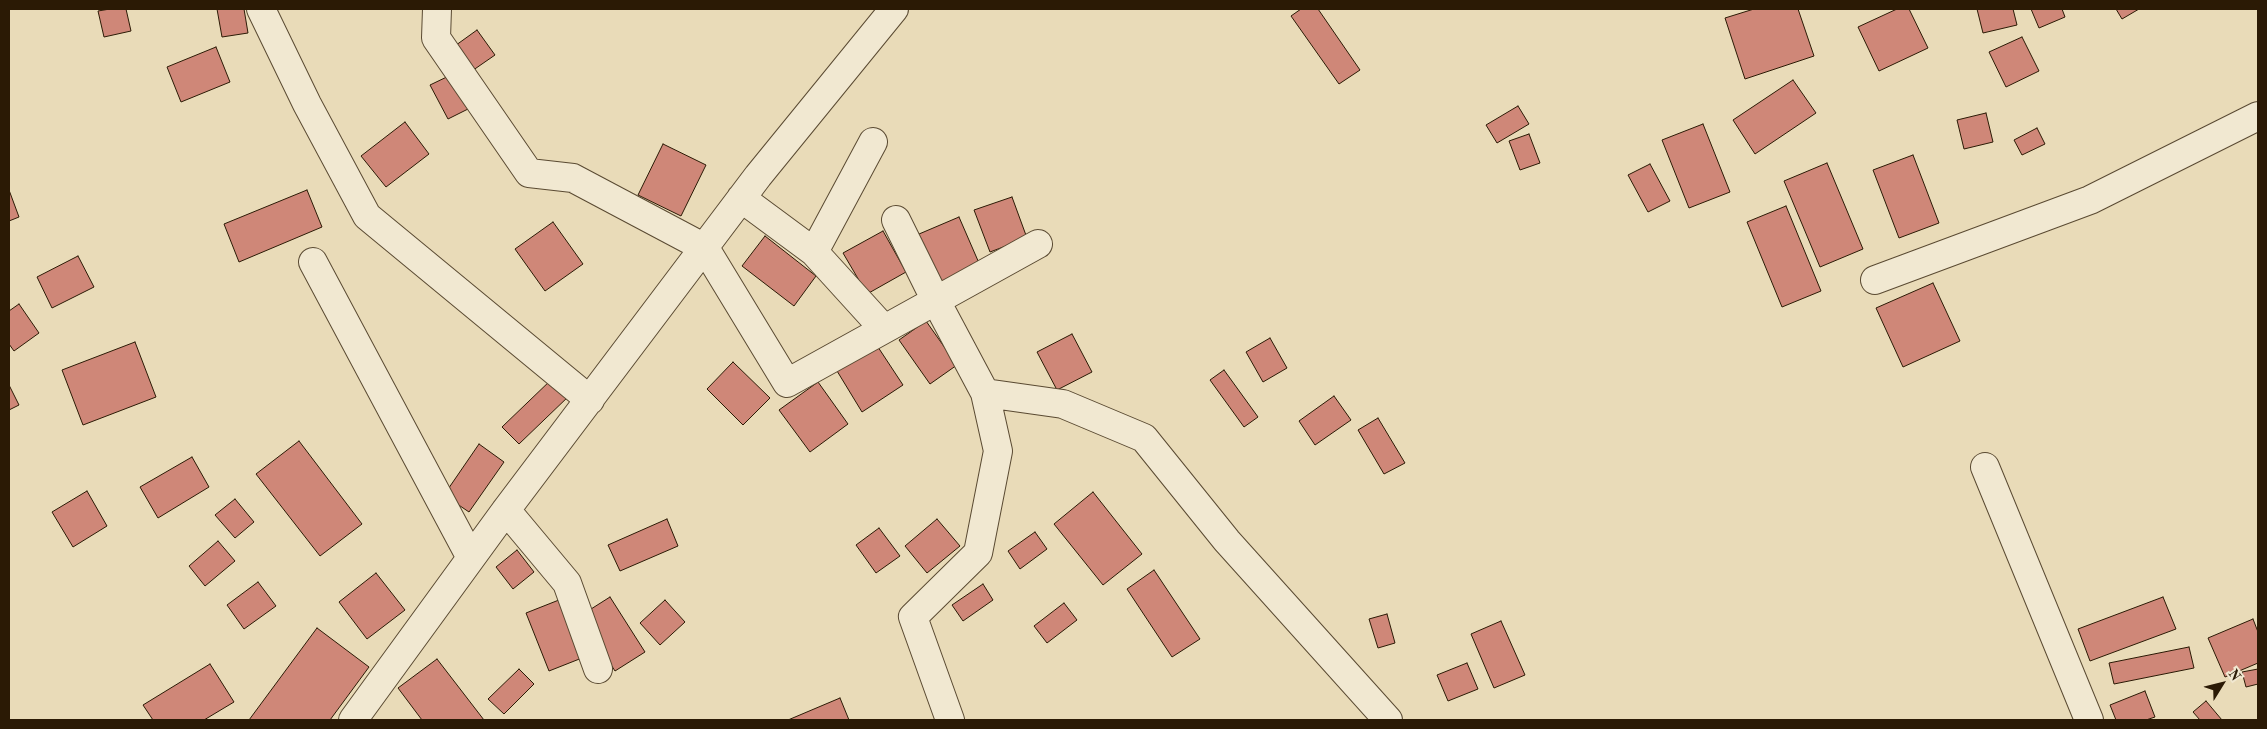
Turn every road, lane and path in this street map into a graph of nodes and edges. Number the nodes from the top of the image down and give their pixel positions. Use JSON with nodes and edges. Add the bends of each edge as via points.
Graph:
{"nodes":[{"id":1,"x":261,"y":9,"type":"edge"},
{"id":2,"x":437,"y":9,"type":"edge"},
{"id":3,"x":894,"y":9,"type":"edge"},
{"id":4,"x":2258,"y":116,"type":"edge"},
{"id":5,"x":873,"y":142,"type":"dead end"},
{"id":6,"x":741,"y":198,"type":"junction"},
{"id":7,"x":896,"y":220,"type":"dead end"},
{"id":8,"x":1038,"y":244,"type":"dead end"},
{"id":9,"x":705,"y":248,"type":"junction"},
{"id":10,"x":814,"y":252,"type":"junction"},
{"id":11,"x":313,"y":262,"type":"dead end"},
{"id":12,"x":1875,"y":280,"type":"dead end"},
{"id":13,"x":936,"y":301,"type":"junction"},
{"id":14,"x":884,"y":329,"type":"junction"},
{"id":15,"x":985,"y":393,"type":"junction"},
{"id":16,"x":590,"y":400,"type":"junction"},
{"id":17,"x":1985,"y":467,"type":"dead end"},
{"id":18,"x":506,"y":510,"type":"junction"},
{"id":19,"x":470,"y":558,"type":"junction"},
{"id":20,"x":598,"y":669,"type":"dead end"},
{"id":21,"x":353,"y":720,"type":"edge"},
{"id":22,"x":950,"y":720,"type":"edge"},
{"id":23,"x":1388,"y":720,"type":"edge"},
{"id":24,"x":2089,"y":720,"type":"edge"}],
"edges":[{"from":1,"to":16,"type":"street","via":[[367,216]]},
{"from":2,"to":9,"type":"street","via":[[436,38],[529,173],[573,178]]},
{"from":3,"to":6,"type":"street"},
{"from":4,"to":12,"type":"street","via":[[2090,200]]},
{"from":5,"to":10,"type":"street"},
{"from":6,"to":9,"type":"street"},
{"from":6,"to":10,"type":"street"},
{"from":7,"to":13,"type":"street"},
{"from":8,"to":13,"type":"street"},
{"from":9,"to":14,"type":"street","via":[[787,383]]},
{"from":9,"to":16,"type":"street"},
{"from":10,"to":14,"type":"street"},
{"from":11,"to":19,"type":"street"},
{"from":13,"to":14,"type":"street"},
{"from":13,"to":15,"type":"street"},
{"from":15,"to":22,"type":"street","via":[[998,451],[978,553],[913,617]]},
{"from":15,"to":23,"type":"street","via":[[1063,404],[1144,438],[1227,541]]},
{"from":16,"to":18,"type":"street"},
{"from":17,"to":24,"type":"street"},
{"from":18,"to":19,"type":"street"},
{"from":18,"to":20,"type":"street","via":[[567,583]]},
{"from":19,"to":21,"type":"street"}]}
